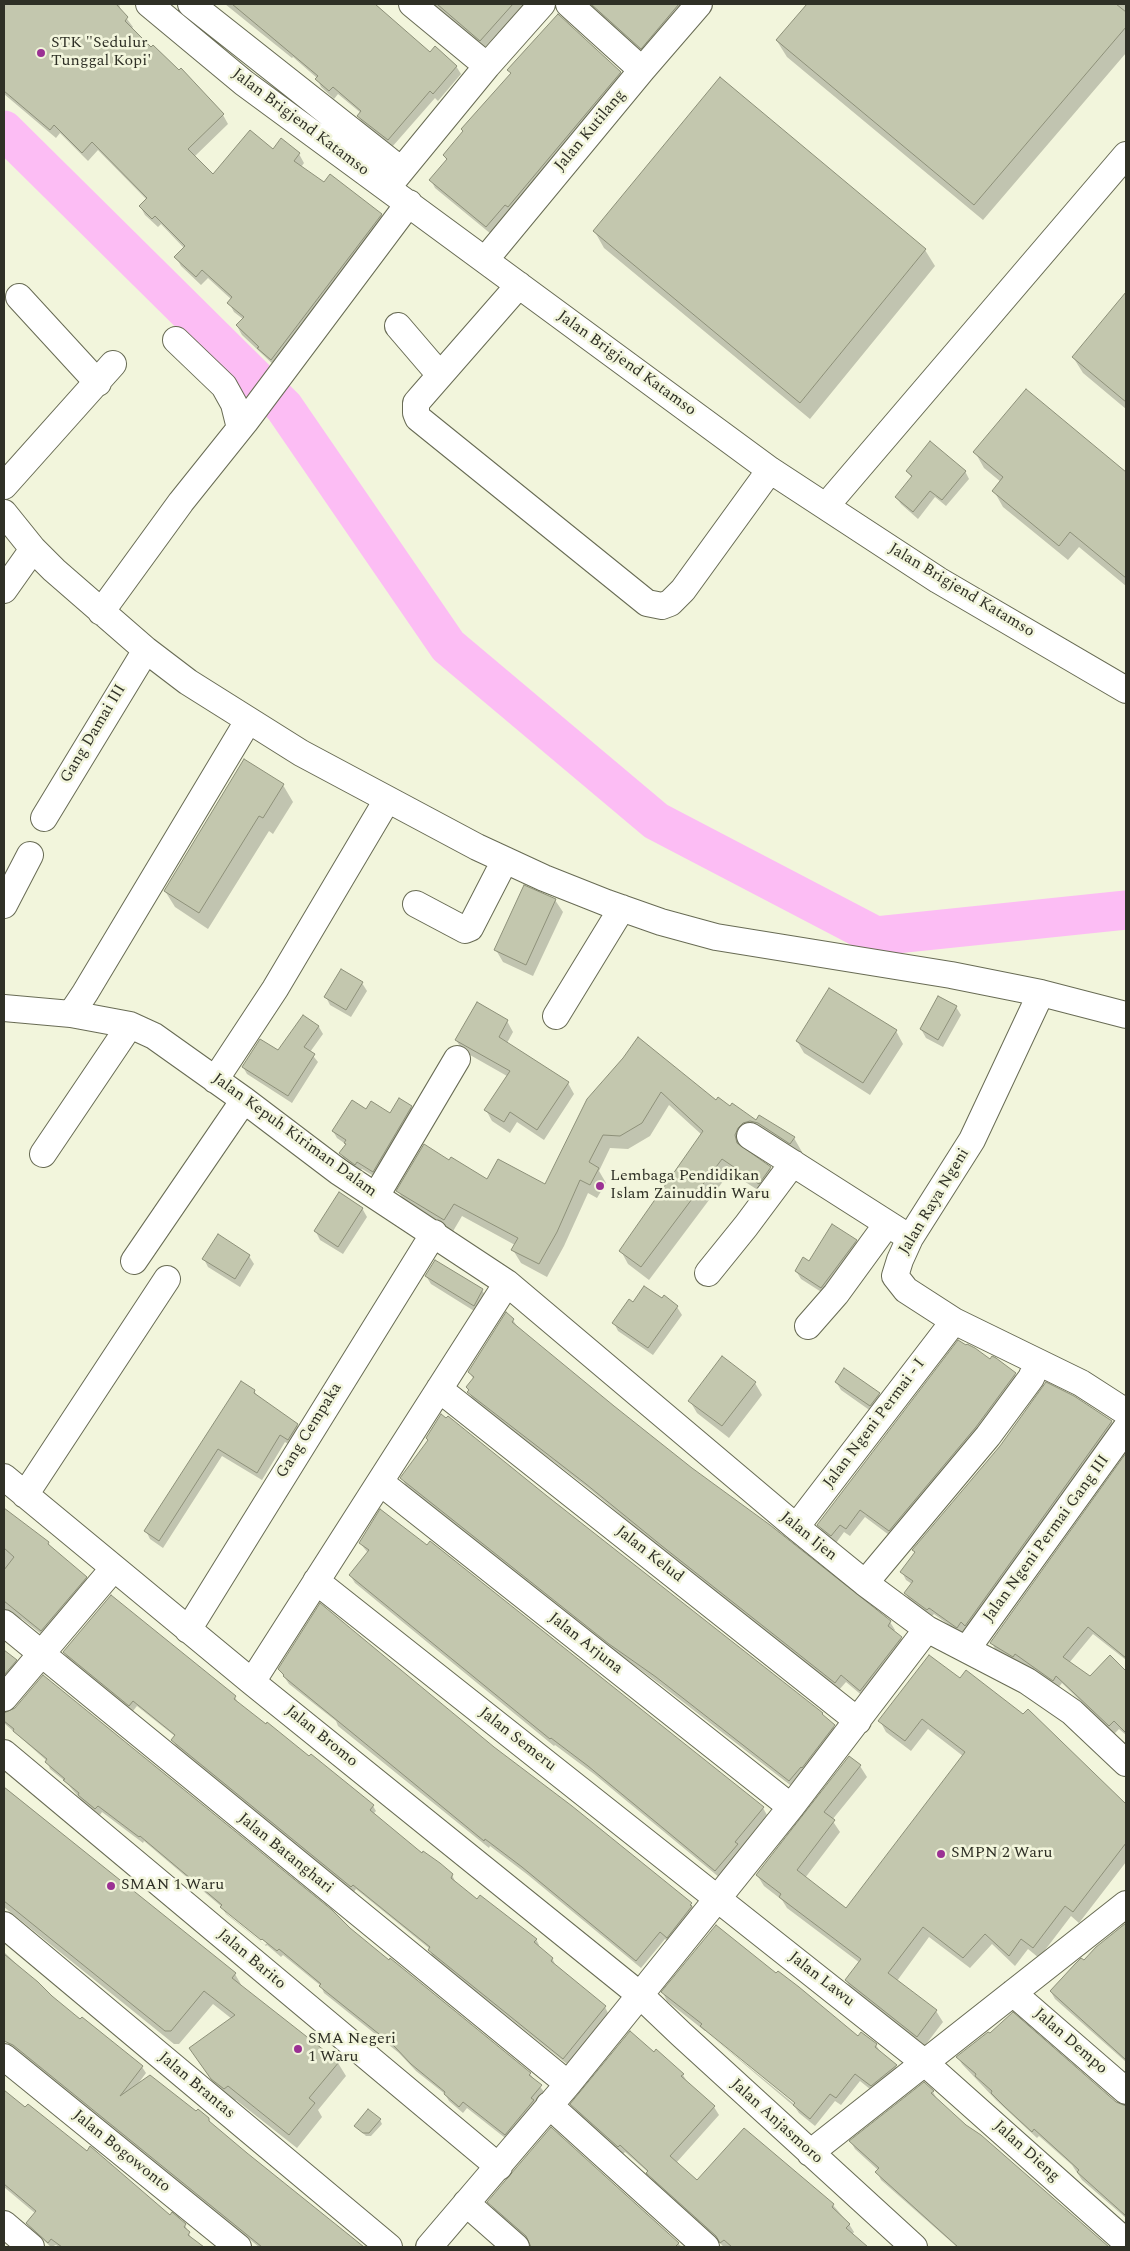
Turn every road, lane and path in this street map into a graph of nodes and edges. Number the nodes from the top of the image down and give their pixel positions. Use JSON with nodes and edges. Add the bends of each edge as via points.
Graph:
{"nodes":[{"id":1,"x":149,"y":4,"type":"edge"},
{"id":2,"x":191,"y":4,"type":"edge"},
{"id":3,"x":412,"y":4,"type":"edge"},
{"id":4,"x":542,"y":4,"type":"edge"},
{"id":5,"x":569,"y":4,"type":"edge"},
{"id":6,"x":699,"y":4,"type":"edge"},
{"id":7,"x":487,"y":66,"type":"junction"},
{"id":8,"x":642,"y":70,"type":"junction"},
{"id":9,"x":334,"y":116,"type":"junction"},
{"id":10,"x":318,"y":137,"type":"junction"},
{"id":11,"x":1126,"y":155,"type":"edge"},
{"id":12,"x":394,"y":179,"type":"junction"},
{"id":13,"x":409,"y":203,"type":"junction"},
{"id":14,"x":485,"y":260,"type":"junction"},
{"id":15,"x":519,"y":286,"type":"junction"},
{"id":16,"x":19,"y":297,"type":"dead end"},
{"id":17,"x":398,"y":326,"type":"dead end"},
{"id":18,"x":176,"y":340,"type":"dead end"},
{"id":19,"x":440,"y":375,"type":"junction"},
{"id":20,"x":243,"y":425,"type":"junction"},
{"id":21,"x":770,"y":470,"type":"junction"},
{"id":22,"x":4,"y":486,"type":"edge"},
{"id":23,"x":826,"y":506,"type":"junction"},
{"id":24,"x":4,"y":512,"type":"edge"},
{"id":25,"x":33,"y":548,"type":"junction"},
{"id":26,"x":4,"y":590,"type":"edge"},
{"id":27,"x":101,"y":612,"type":"junction"},
{"id":28,"x":146,"y":650,"type":"junction"},
{"id":29,"x":1126,"y":690,"type":"edge"},
{"id":30,"x":248,"y":721,"type":"junction"},
{"id":31,"x":387,"y":800,"type":"junction"},
{"id":32,"x":44,"y":818,"type":"dead end"},
{"id":33,"x":30,"y":855,"type":"dead end"},
{"id":34,"x":506,"y":860,"type":"junction"},
{"id":35,"x":416,"y":904,"type":"dead end"},
{"id":36,"x":4,"y":906,"type":"edge"},
{"id":37,"x":622,"y":908,"type":"junction"},
{"id":38,"x":1040,"y":993,"type":"junction"},
{"id":39,"x":4,"y":1008,"type":"edge"},
{"id":40,"x":71,"y":1014,"type":"junction"},
{"id":41,"x":1126,"y":1015,"type":"edge"},
{"id":42,"x":556,"y":1016,"type":"dead end"},
{"id":43,"x":130,"y":1025,"type":"junction"},
{"id":44,"x":457,"y":1059,"type":"dead end"},
{"id":45,"x":215,"y":1080,"type":"junction"},
{"id":46,"x":244,"y":1100,"type":"junction"},
{"id":47,"x":750,"y":1136,"type":"dead end"},
{"id":48,"x":43,"y":1154,"type":"dead end"},
{"id":49,"x":793,"y":1163,"type":"junction"},
{"id":50,"x":376,"y":1196,"type":"junction"},
{"id":51,"x":887,"y":1224,"type":"junction"},
{"id":52,"x":434,"y":1234,"type":"junction"},
{"id":53,"x":910,"y":1238,"type":"junction"},
{"id":54,"x":134,"y":1261,"type":"dead end"},
{"id":55,"x":708,"y":1273,"type":"dead end"},
{"id":56,"x":168,"y":1279,"type":"dead end"},
{"id":57,"x":508,"y":1283,"type":"junction"},
{"id":58,"x":954,"y":1321,"type":"junction"},
{"id":59,"x":808,"y":1326,"type":"dead end"},
{"id":60,"x":1038,"y":1362,"type":"junction"},
{"id":61,"x":439,"y":1389,"type":"junction"},
{"id":62,"x":1125,"y":1413,"type":"edge"},
{"id":63,"x":4,"y":1477,"type":"edge"},
{"id":64,"x":380,"y":1482,"type":"junction"},
{"id":65,"x":25,"y":1495,"type":"junction"},
{"id":66,"x":796,"y":1527,"type":"junction"},
{"id":67,"x":114,"y":1569,"type":"junction"},
{"id":68,"x":316,"y":1581,"type":"junction"},
{"id":69,"x":865,"y":1583,"type":"junction"},
{"id":70,"x":4,"y":1623,"type":"edge"},
{"id":71,"x":188,"y":1630,"type":"junction"},
{"id":72,"x":927,"y":1630,"type":"junction"},
{"id":73,"x":967,"y":1649,"type":"junction"},
{"id":74,"x":40,"y":1654,"type":"junction"},
{"id":75,"x":252,"y":1682,"type":"junction"},
{"id":76,"x":4,"y":1698,"type":"edge"},
{"id":77,"x":858,"y":1721,"type":"junction"},
{"id":78,"x":4,"y":1753,"type":"edge"},
{"id":79,"x":1126,"y":1764,"type":"edge"},
{"id":80,"x":791,"y":1807,"type":"junction"},
{"id":81,"x":717,"y":1898,"type":"junction"},
{"id":82,"x":1125,"y":1908,"type":"edge"},
{"id":83,"x":4,"y":1925,"type":"edge"},
{"id":84,"x":1013,"y":1993,"type":"junction"},
{"id":85,"x":640,"y":1995,"type":"junction"},
{"id":86,"x":4,"y":2057,"type":"edge"},
{"id":87,"x":925,"y":2062,"type":"junction"},
{"id":88,"x":568,"y":2084,"type":"junction"},
{"id":89,"x":1126,"y":2091,"type":"edge"},
{"id":90,"x":549,"y":2105,"type":"junction"},
{"id":91,"x":810,"y":2152,"type":"junction"},
{"id":92,"x":499,"y":2167,"type":"junction"},
{"id":93,"x":466,"y":2203,"type":"junction"},
{"id":94,"x":4,"y":2224,"type":"edge"},
{"id":95,"x":1126,"y":2242,"type":"edge"},
{"id":96,"x":434,"y":2246,"type":"edge"},
{"id":97,"x":31,"y":2247,"type":"edge"},
{"id":98,"x":238,"y":2247,"type":"edge"},
{"id":99,"x":389,"y":2247,"type":"edge"},
{"id":100,"x":516,"y":2247,"type":"edge"},
{"id":101,"x":706,"y":2247,"type":"edge"},
{"id":102,"x":914,"y":2247,"type":"edge"}],
"edges":[{"from":1,"to":10,"type":"street","name":"Jalan Brigjend Katamso","via":[[244,83]]},
{"from":2,"to":9,"type":"street"},
{"from":3,"to":7,"type":"street"},
{"from":4,"to":7,"type":"street"},
{"from":5,"to":8,"type":"street"},
{"from":6,"to":8,"type":"street","name":"Jalan Kutilang"},
{"from":7,"to":12,"type":"street"},
{"from":8,"to":14,"type":"street","name":"Jalan Kutilang"},
{"from":9,"to":10,"type":"street"},
{"from":9,"to":12,"type":"street"},
{"from":10,"to":12,"type":"street","name":"Jalan Brigjend Katamso"},
{"from":11,"to":23,"type":"street"},
{"from":12,"to":13,"type":"street","name":"Jalan Brigjend Katamso"},
{"from":13,"to":14,"type":"street","name":"Jalan Brigjend Katamso"},
{"from":13,"to":20,"type":"street"},
{"from":14,"to":15,"type":"street","name":"Jalan Brigjend Katamso"},
{"from":15,"to":19,"type":"street"},
{"from":15,"to":21,"type":"street","name":"Jalan Brigjend Katamso"},
{"from":16,"to":22,"type":"street","via":[[105,373]]},
{"from":17,"to":19,"type":"street"},
{"from":18,"to":20,"type":"street","via":[[224,386]]},
{"from":19,"to":21,"type":"street","via":[[416,403],[418,418],[647,603],[662,606],[683,590]]},
{"from":20,"to":27,"type":"street","via":[[181,502]]},
{"from":21,"to":23,"type":"street","name":"Jalan Brigjend Katamso"},
{"from":23,"to":29,"type":"street","name":"Jalan Brigjend Katamso","via":[[938,580]]},
{"from":24,"to":25,"type":"street"},
{"from":25,"to":26,"type":"street"},
{"from":25,"to":27,"type":"street"},
{"from":27,"to":28,"type":"street"},
{"from":28,"to":30,"type":"street"},
{"from":28,"to":32,"type":"street","name":"Gang Damai III"},
{"from":30,"to":31,"type":"street"},
{"from":30,"to":40,"type":"street"},
{"from":31,"to":34,"type":"street"},
{"from":31,"to":45,"type":"street","via":[[274,989]]},
{"from":33,"to":36,"type":"street"},
{"from":34,"to":35,"type":"street","via":[[470,928],[465,930]]},
{"from":34,"to":37,"type":"street"},
{"from":37,"to":38,"type":"street","via":[[716,937],[951,975]]},
{"from":37,"to":42,"type":"street"},
{"from":38,"to":41,"type":"street"},
{"from":38,"to":53,"type":"street","name":"Jalan Raya Ngeni","via":[[972,1140]]},
{"from":39,"to":40,"type":"street","name":"Jalan Kepuh Kiriman Dalam"},
{"from":40,"to":43,"type":"street","name":"Jalan Kepuh Kiriman Dalam"},
{"from":43,"to":45,"type":"street","name":"Jalan Kepuh Kiriman Dalam","via":[[154,1036]]},
{"from":43,"to":48,"type":"street"},
{"from":44,"to":50,"type":"street"},
{"from":45,"to":46,"type":"street","name":"Jalan Kepuh Kiriman Dalam"},
{"from":46,"to":50,"type":"street","name":"Jalan Kepuh Kiriman Dalam"},
{"from":46,"to":54,"type":"street"},
{"from":47,"to":49,"type":"street"},
{"from":49,"to":51,"type":"street"},
{"from":49,"to":55,"type":"street"},
{"from":50,"to":52,"type":"street","name":"Jalan Kepuh Kiriman Dalam"},
{"from":51,"to":53,"type":"street"},
{"from":51,"to":59,"type":"street","via":[[836,1294]]},
{"from":52,"to":57,"type":"street","name":"Jalan Kepuh Kiriman Dalam"},
{"from":52,"to":71,"type":"street","name":"Gang Cempaka"},
{"from":53,"to":58,"type":"street","name":"Jalan Raya Ngeni","via":[[895,1276],[897,1281]]},
{"from":56,"to":65,"type":"street"},
{"from":57,"to":61,"type":"street"},
{"from":57,"to":66,"type":"street","name":"Jalan Ijen"},
{"from":58,"to":60,"type":"street","name":"Jalan Raya Ngeni"},
{"from":58,"to":66,"type":"street","name":"Jalan Ngeni Permai - I"},
{"from":60,"to":62,"type":"street","name":"Jalan Raya Ngeni","via":[[1081,1383]]},
{"from":60,"to":69,"type":"street","via":[[1031,1378],[988,1436]]},
{"from":61,"to":64,"type":"street"},
{"from":61,"to":77,"type":"street","name":"Jalan Kelud"},
{"from":62,"to":73,"type":"street","name":"Jalan Ngeni Permai Gang III"},
{"from":63,"to":65,"type":"street","name":"Jalan Bromo"},
{"from":64,"to":68,"type":"street"},
{"from":64,"to":80,"type":"street","name":"Jalan Arjuna"},
{"from":65,"to":67,"type":"street","name":"Jalan Bromo"},
{"from":66,"to":69,"type":"street","name":"Jalan Ijen"},
{"from":67,"to":71,"type":"street","name":"Jalan Bromo"},
{"from":67,"to":74,"type":"street"},
{"from":68,"to":75,"type":"street"},
{"from":68,"to":81,"type":"street","name":"Jalan Semeru"},
{"from":69,"to":72,"type":"street","name":"Jalan Ijen"},
{"from":70,"to":74,"type":"street","name":"Jalan Batanghari"},
{"from":71,"to":75,"type":"street","name":"Jalan Bromo"},
{"from":72,"to":73,"type":"street","name":"Jalan Ijen"},
{"from":72,"to":77,"type":"street"},
{"from":73,"to":79,"type":"street","name":"Jalan Ijen","via":[[1027,1681],[1072,1712]]},
{"from":74,"to":76,"type":"street"},
{"from":74,"to":88,"type":"street","name":"Jalan Batanghari"},
{"from":75,"to":85,"type":"street","name":"Jalan Bromo"},
{"from":77,"to":80,"type":"street"},
{"from":78,"to":92,"type":"street","name":"Jalan Barito"},
{"from":80,"to":81,"type":"street"},
{"from":81,"to":85,"type":"street"},
{"from":81,"to":87,"type":"street","name":"Jalan Lawu"},
{"from":82,"to":84,"type":"street"},
{"from":83,"to":99,"type":"street","name":"Jalan Brantas"},
{"from":84,"to":87,"type":"street"},
{"from":84,"to":89,"type":"street","name":"Jalan Dempo"},
{"from":85,"to":88,"type":"street"},
{"from":85,"to":91,"type":"street","name":"Jalan Anjasmoro"},
{"from":86,"to":98,"type":"street","name":"Jalan Bogowonto"},
{"from":87,"to":91,"type":"street"},
{"from":87,"to":95,"type":"street","name":"Jalan Dieng"},
{"from":88,"to":90,"type":"street"},
{"from":90,"to":92,"type":"street"},
{"from":90,"to":101,"type":"street"},
{"from":91,"to":102,"type":"street","name":"Jalan Anjasmoro"},
{"from":92,"to":93,"type":"street"},
{"from":93,"to":96,"type":"street"},
{"from":93,"to":100,"type":"street"},
{"from":94,"to":97,"type":"street"}]}
